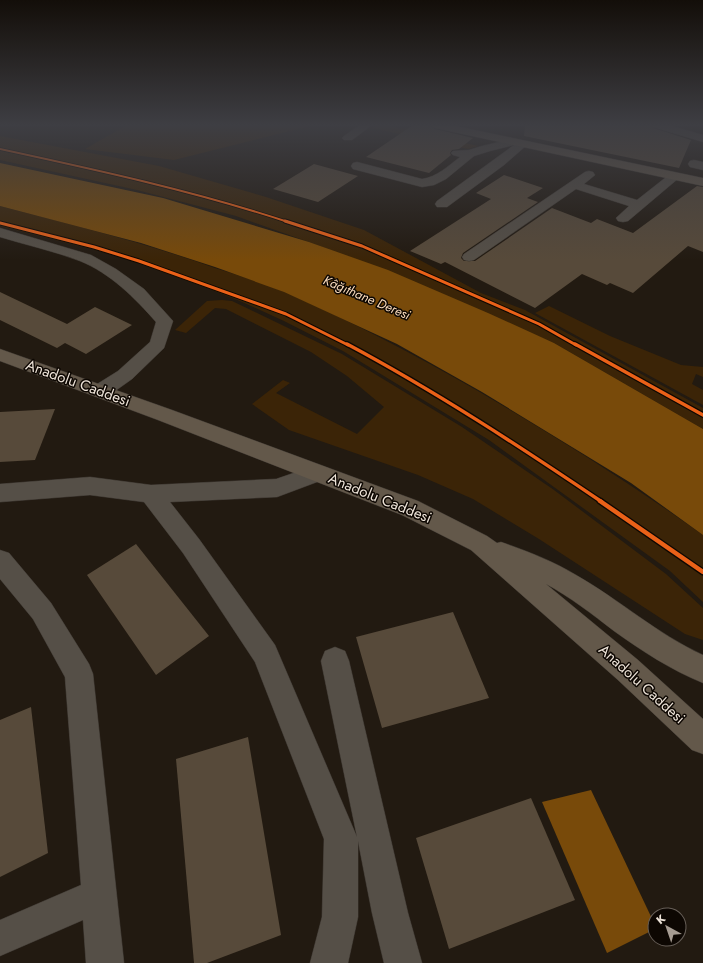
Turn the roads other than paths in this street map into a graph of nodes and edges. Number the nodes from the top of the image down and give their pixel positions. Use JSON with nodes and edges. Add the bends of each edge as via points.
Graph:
{"nodes":[{"id":1,"x":369,"y":170,"type":"edge"},
{"id":2,"x":451,"y":170,"type":"edge"},
{"id":3,"x":489,"y":170,"type":"edge"},
{"id":4,"x":641,"y":170,"type":"edge"},
{"id":5,"x":589,"y":175,"type":"dead end"},
{"id":6,"x":674,"y":177,"type":"junction"},
{"id":7,"x":703,"y":182,"type":"edge"},
{"id":8,"x":575,"y":185,"type":"junction"},
{"id":9,"x":442,"y":204,"type":"dead end"},
{"id":10,"x":639,"y":205,"type":"junction"},
{"id":11,"x":623,"y":218,"type":"dead end"},
{"id":12,"x":0,"y":232,"type":"edge"},
{"id":13,"x":469,"y":257,"type":"dead end"},
{"id":14,"x":0,"y":355,"type":"edge"},
{"id":15,"x":101,"y":391,"type":"junction"},
{"id":16,"x":317,"y":473,"type":"junction"},
{"id":17,"x":0,"y":493,"type":"edge"},
{"id":18,"x":151,"y":494,"type":"junction"},
{"id":19,"x":479,"y":543,"type":"junction"},
{"id":20,"x":0,"y":561,"type":"edge"},
{"id":21,"x":335,"y":661,"type":"dead end"},
{"id":22,"x":703,"y":669,"type":"edge"},
{"id":23,"x":703,"y":739,"type":"edge"},
{"id":24,"x":99,"y":895,"type":"junction"},
{"id":25,"x":0,"y":938,"type":"edge"},
{"id":26,"x":105,"y":963,"type":"edge"},
{"id":27,"x":329,"y":963,"type":"edge"},
{"id":28,"x":404,"y":963,"type":"edge"}],
"edges":[{"from":1,"to":2,"type":"street","via":[[397,179],[422,183],[432,182]]},
{"from":3,"to":9,"type":"street"},
{"from":4,"to":6,"type":"main road"},
{"from":5,"to":8,"type":"street"},
{"from":6,"to":7,"type":"main road"},
{"from":6,"to":10,"type":"street"},
{"from":8,"to":10,"type":"street"},
{"from":8,"to":13,"type":"street"},
{"from":10,"to":11,"type":"street"},
{"from":12,"to":15,"type":"street","via":[[86,258],[138,292],[165,321],[158,344],[125,375]]},
{"from":14,"to":15,"type":"main road","name":"Anadolu Caddesi"},
{"from":15,"to":16,"type":"main road","name":"Anadolu Caddesi"},
{"from":16,"to":18,"type":"street","via":[[277,488]]},
{"from":16,"to":19,"type":"main road","name":"Anadolu Caddesi","via":[[410,508]]},
{"from":17,"to":18,"type":"street","via":[[90,486]]},
{"from":18,"to":27,"type":"street","via":[[191,546],[265,654],[341,839],[340,917]]},
{"from":19,"to":22,"type":"main road","via":[[519,559],[576,588],[640,634]]},
{"from":19,"to":23,"type":"main road","name":"Anadolu Caddesi","via":[[628,670]]},
{"from":20,"to":24,"type":"street","via":[[42,611],[79,674]]},
{"from":21,"to":28,"type":"street","via":[[390,913]]},
{"from":24,"to":25,"type":"street"},
{"from":24,"to":26,"type":"street"}]}
